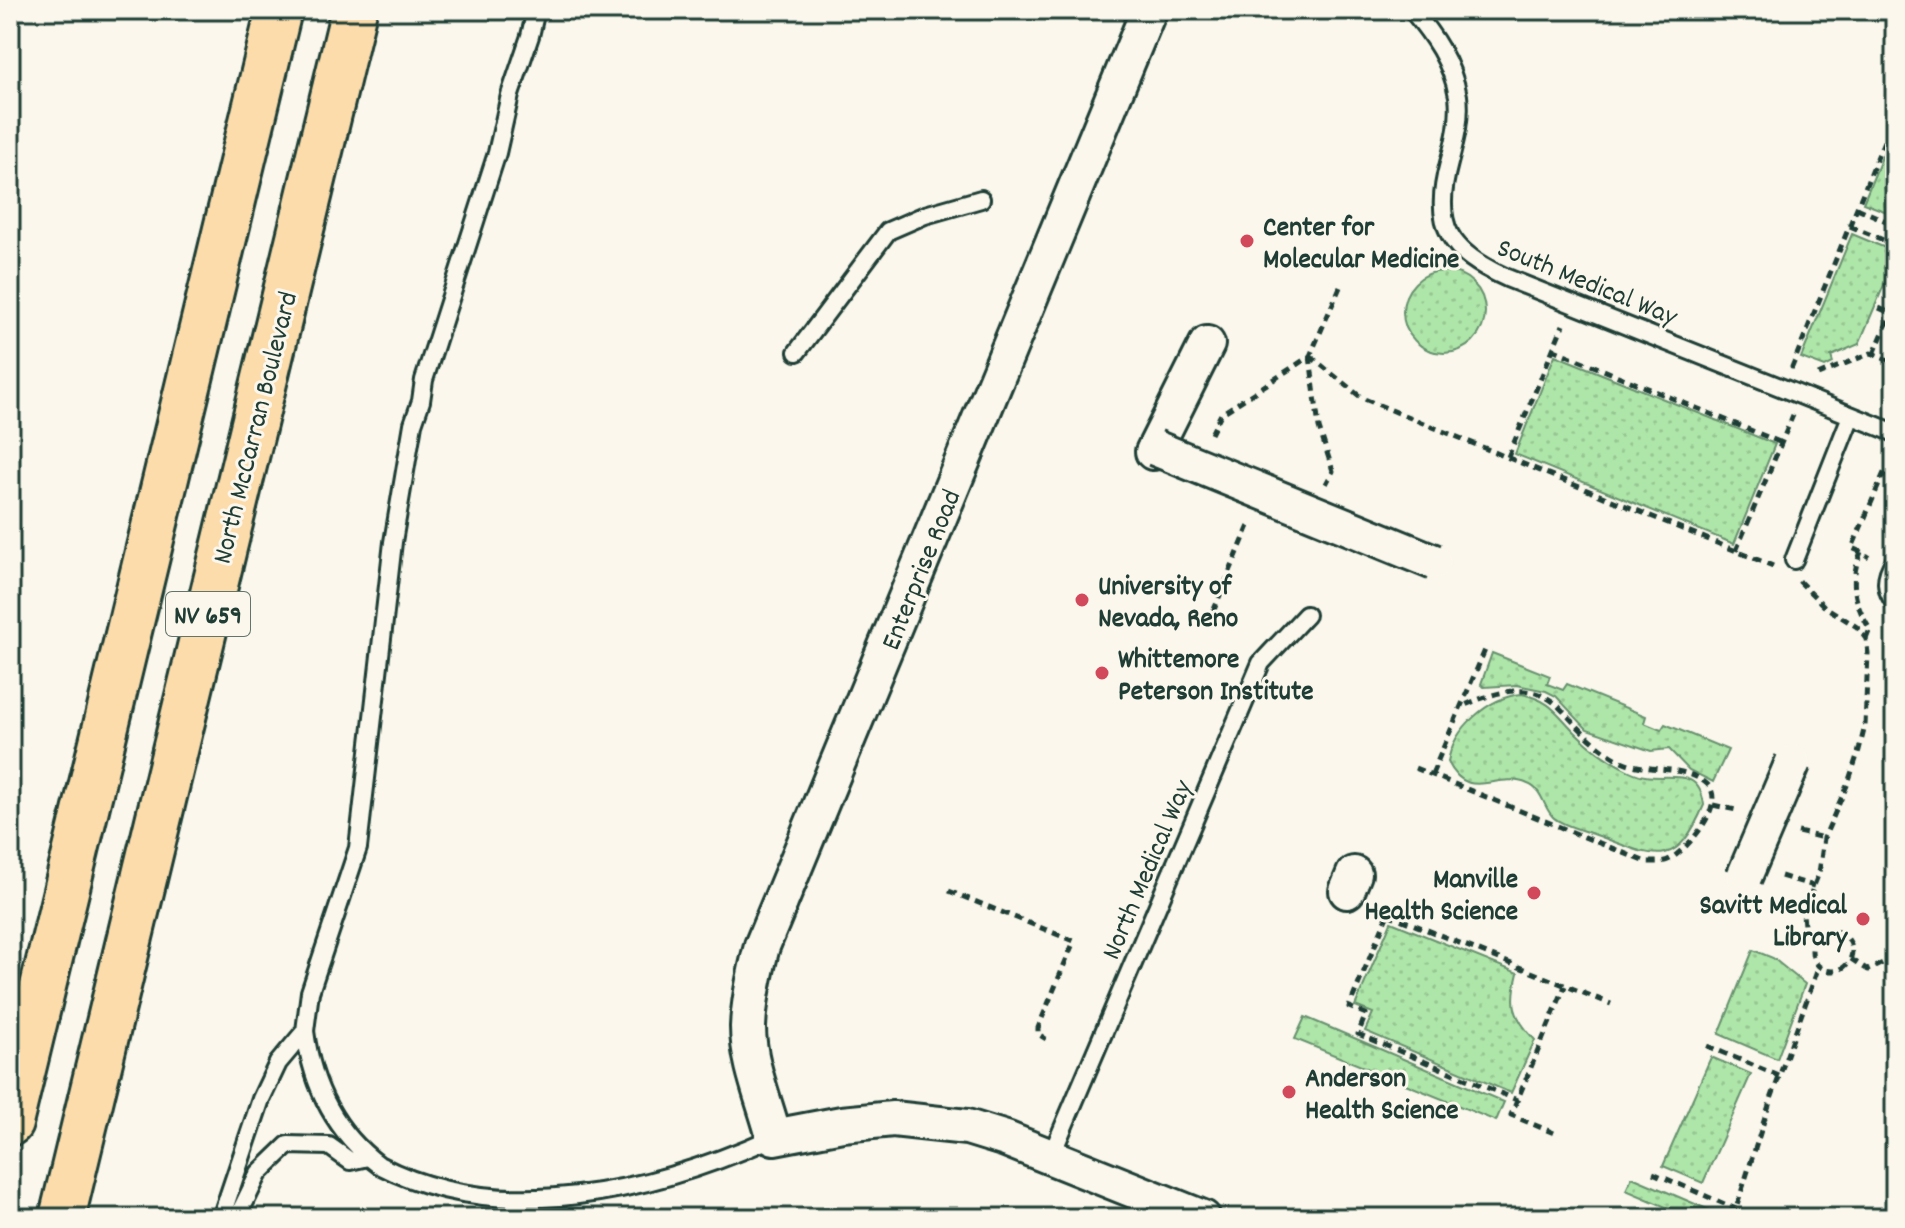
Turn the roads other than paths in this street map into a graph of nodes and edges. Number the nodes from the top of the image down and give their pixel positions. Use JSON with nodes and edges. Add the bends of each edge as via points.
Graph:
{"nodes":[{"id":1,"x":279,"y":10,"type":"edge"},
{"id":2,"x":354,"y":10,"type":"edge"},
{"id":3,"x":536,"y":10,"type":"edge"},
{"id":4,"x":1149,"y":10,"type":"edge"},
{"id":5,"x":1412,"y":10,"type":"edge"},
{"id":6,"x":981,"y":199,"type":"dead end"},
{"id":7,"x":1207,"y":344,"type":"dead end"},
{"id":8,"x":797,"y":352,"type":"dead end"},
{"id":9,"x":1851,"y":416,"type":"junction"},
{"id":10,"x":1895,"y":433,"type":"edge"},
{"id":11,"x":1895,"y":560,"type":"edge"},
{"id":12,"x":1434,"y":562,"type":"dead end"},
{"id":13,"x":1789,"y":566,"type":"road end"},
{"id":14,"x":1895,"y":603,"type":"edge"},
{"id":15,"x":1306,"y":615,"type":"dead end"},
{"id":16,"x":1793,"y":762,"type":"dead end"},
{"id":17,"x":1760,"y":880,"type":"road end"},
{"id":18,"x":305,"y":1031,"type":"junction"},
{"id":19,"x":10,"y":1123,"type":"edge"},
{"id":20,"x":774,"y":1137,"type":"junction"},
{"id":21,"x":1051,"y":1156,"type":"junction"},
{"id":22,"x":368,"y":1157,"type":"junction"},
{"id":23,"x":62,"y":1218,"type":"edge"},
{"id":24,"x":221,"y":1218,"type":"edge"},
{"id":25,"x":237,"y":1218,"type":"edge"},
{"id":26,"x":1203,"y":1218,"type":"edge"}],
"edges":[{"from":1,"to":19,"type":"main road","number":"NV 659"},
{"from":2,"to":23,"type":"main road","name":"North McCarran Boulevard","number":"NV 659"},
{"from":3,"to":18,"type":"lane","via":[[413,424],[393,542],[358,848],[310,992]]},
{"from":4,"to":20,"type":"street","name":"Enterprise Road","via":[[762,946],[748,1030]]},
{"from":5,"to":9,"type":"lane","name":"South Medical Way","via":[[1433,35],[1458,96],[1442,214],[1463,254],[1507,278]]},
{"from":6,"to":8,"type":"lane","via":[[888,231]]},
{"from":7,"to":12,"type":"street","bridge":true,"via":[[1154,450]]},
{"from":9,"to":10,"type":"lane","name":"South Medical Way"},
{"from":9,"to":13,"type":"lane"},
{"from":11,"to":14,"type":"lane","via":[[1886,581]]},
{"from":15,"to":21,"type":"lane","name":"North Medical Way","via":[[1261,663]]},
{"from":16,"to":17,"type":"street","bridge":true},
{"from":18,"to":22,"type":"lane","via":[[322,1097]]},
{"from":18,"to":24,"type":"lane","via":[[278,1063],[261,1099]]},
{"from":20,"to":21,"type":"street","via":[[842,1124],[918,1120],[967,1127]]},
{"from":20,"to":22,"type":"lane","via":[[702,1169],[584,1207],[507,1214],[427,1195]]},
{"from":21,"to":26,"type":"street"},
{"from":22,"to":25,"type":"lane","via":[[350,1161],[329,1146],[288,1145],[259,1173]]}]}
